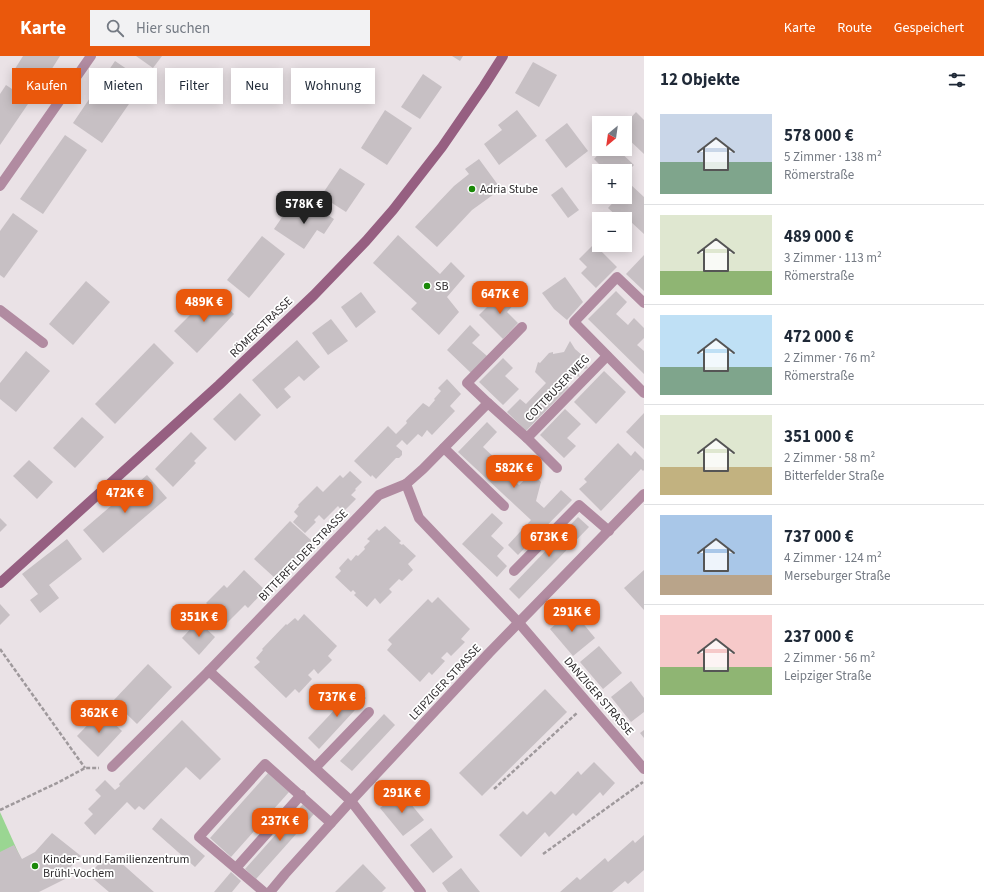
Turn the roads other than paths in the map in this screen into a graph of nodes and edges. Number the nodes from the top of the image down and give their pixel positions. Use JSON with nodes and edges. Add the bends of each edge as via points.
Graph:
{"nodes":[{"id":1,"x":91,"y":56,"type":"edge"},
{"id":2,"x":503,"y":56,"type":"edge"},
{"id":3,"x":0,"y":186,"type":"edge"},
{"id":4,"x":644,"y":303,"type":"edge"},
{"id":5,"x":0,"y":310,"type":"edge"},
{"id":6,"x":522,"y":328,"type":"dead end"},
{"id":7,"x":44,"y":343,"type":"dead end"},
{"id":8,"x":607,"y":356,"type":"junction"},
{"id":9,"x":644,"y":393,"type":"edge"},
{"id":10,"x":488,"y":403,"type":"junction"},
{"id":11,"x":526,"y":438,"type":"junction"},
{"id":12,"x":444,"y":448,"type":"junction"},
{"id":13,"x":557,"y":468,"type":"dead end"},
{"id":14,"x":406,"y":484,"type":"junction"},
{"id":15,"x":644,"y":494,"type":"edge"},
{"id":16,"x":504,"y":506,"type":"dead end"},
{"id":17,"x":609,"y":531,"type":"junction"},
{"id":18,"x":514,"y":571,"type":"dead end"},
{"id":19,"x":0,"y":583,"type":"edge"},
{"id":20,"x":518,"y":623,"type":"junction"},
{"id":21,"x":209,"y":670,"type":"junction"},
{"id":22,"x":369,"y":712,"type":"dead end"},
{"id":23,"x":112,"y":767,"type":"road end"},
{"id":24,"x":315,"y":768,"type":"junction"},
{"id":25,"x":644,"y":769,"type":"edge"},
{"id":26,"x":301,"y":795,"type":"junction"},
{"id":27,"x":351,"y":801,"type":"junction"},
{"id":28,"x":331,"y":823,"type":"junction"},
{"id":29,"x":236,"y":868,"type":"junction"},
{"id":30,"x":264,"y":892,"type":"edge"},
{"id":31,"x":270,"y":892,"type":"edge"},
{"id":32,"x":421,"y":892,"type":"edge"}],
"edges":[{"from":1,"to":3,"type":"street"},
{"from":2,"to":19,"type":"main road","name":"RÖMERSTRASSE","via":[[442,147],[393,210],[360,247],[314,295],[219,385]]},
{"from":4,"to":8,"type":"street","name":"COTTBUSER WEG","via":[[617,277],[574,322]]},
{"from":5,"to":7,"type":"street"},
{"from":6,"to":10,"type":"street","name":"COTTBUSER WEG","via":[[467,383]]},
{"from":8,"to":9,"type":"street","name":"COTTBUSER WEG"},
{"from":8,"to":11,"type":"street","name":"COTTBUSER WEG"},
{"from":10,"to":11,"type":"street","name":"COTTBUSER WEG"},
{"from":10,"to":12,"type":"street","name":"BITTERFELDER STRASSE"},
{"from":11,"to":13,"type":"street","name":"COTTBUSER WEG"},
{"from":12,"to":14,"type":"street","name":"BITTERFELDER STRASSE"},
{"from":12,"to":16,"type":"street"},
{"from":14,"to":20,"type":"street","via":[[419,518]]},
{"from":14,"to":21,"type":"street","name":"BITTERFELDER STRASSE","via":[[379,495]]},
{"from":15,"to":17,"type":"street","name":"LEIPZIGER STRASSE"},
{"from":17,"to":18,"type":"street","via":[[579,505]]},
{"from":17,"to":20,"type":"street","name":"LEIPZIGER STRASSE"},
{"from":20,"to":25,"type":"street","name":"DANZIGER STRASSE"},
{"from":20,"to":27,"type":"street","name":"LEIPZIGER STRASSE"},
{"from":21,"to":23,"type":"street","name":"BITTERFELDER STRASSE"},
{"from":21,"to":24,"type":"street"},
{"from":22,"to":24,"type":"street"},
{"from":24,"to":27,"type":"street"},
{"from":26,"to":28,"type":"street"},
{"from":26,"to":29,"type":"street"},
{"from":26,"to":29,"type":"street","via":[[265,764],[199,837]]},
{"from":27,"to":28,"type":"street","name":"LEIPZIGER STRASSE"},
{"from":27,"to":32,"type":"street"},
{"from":28,"to":31,"type":"street","name":"LEIPZIGER STRASSE"},
{"from":29,"to":30,"type":"street"}]}
